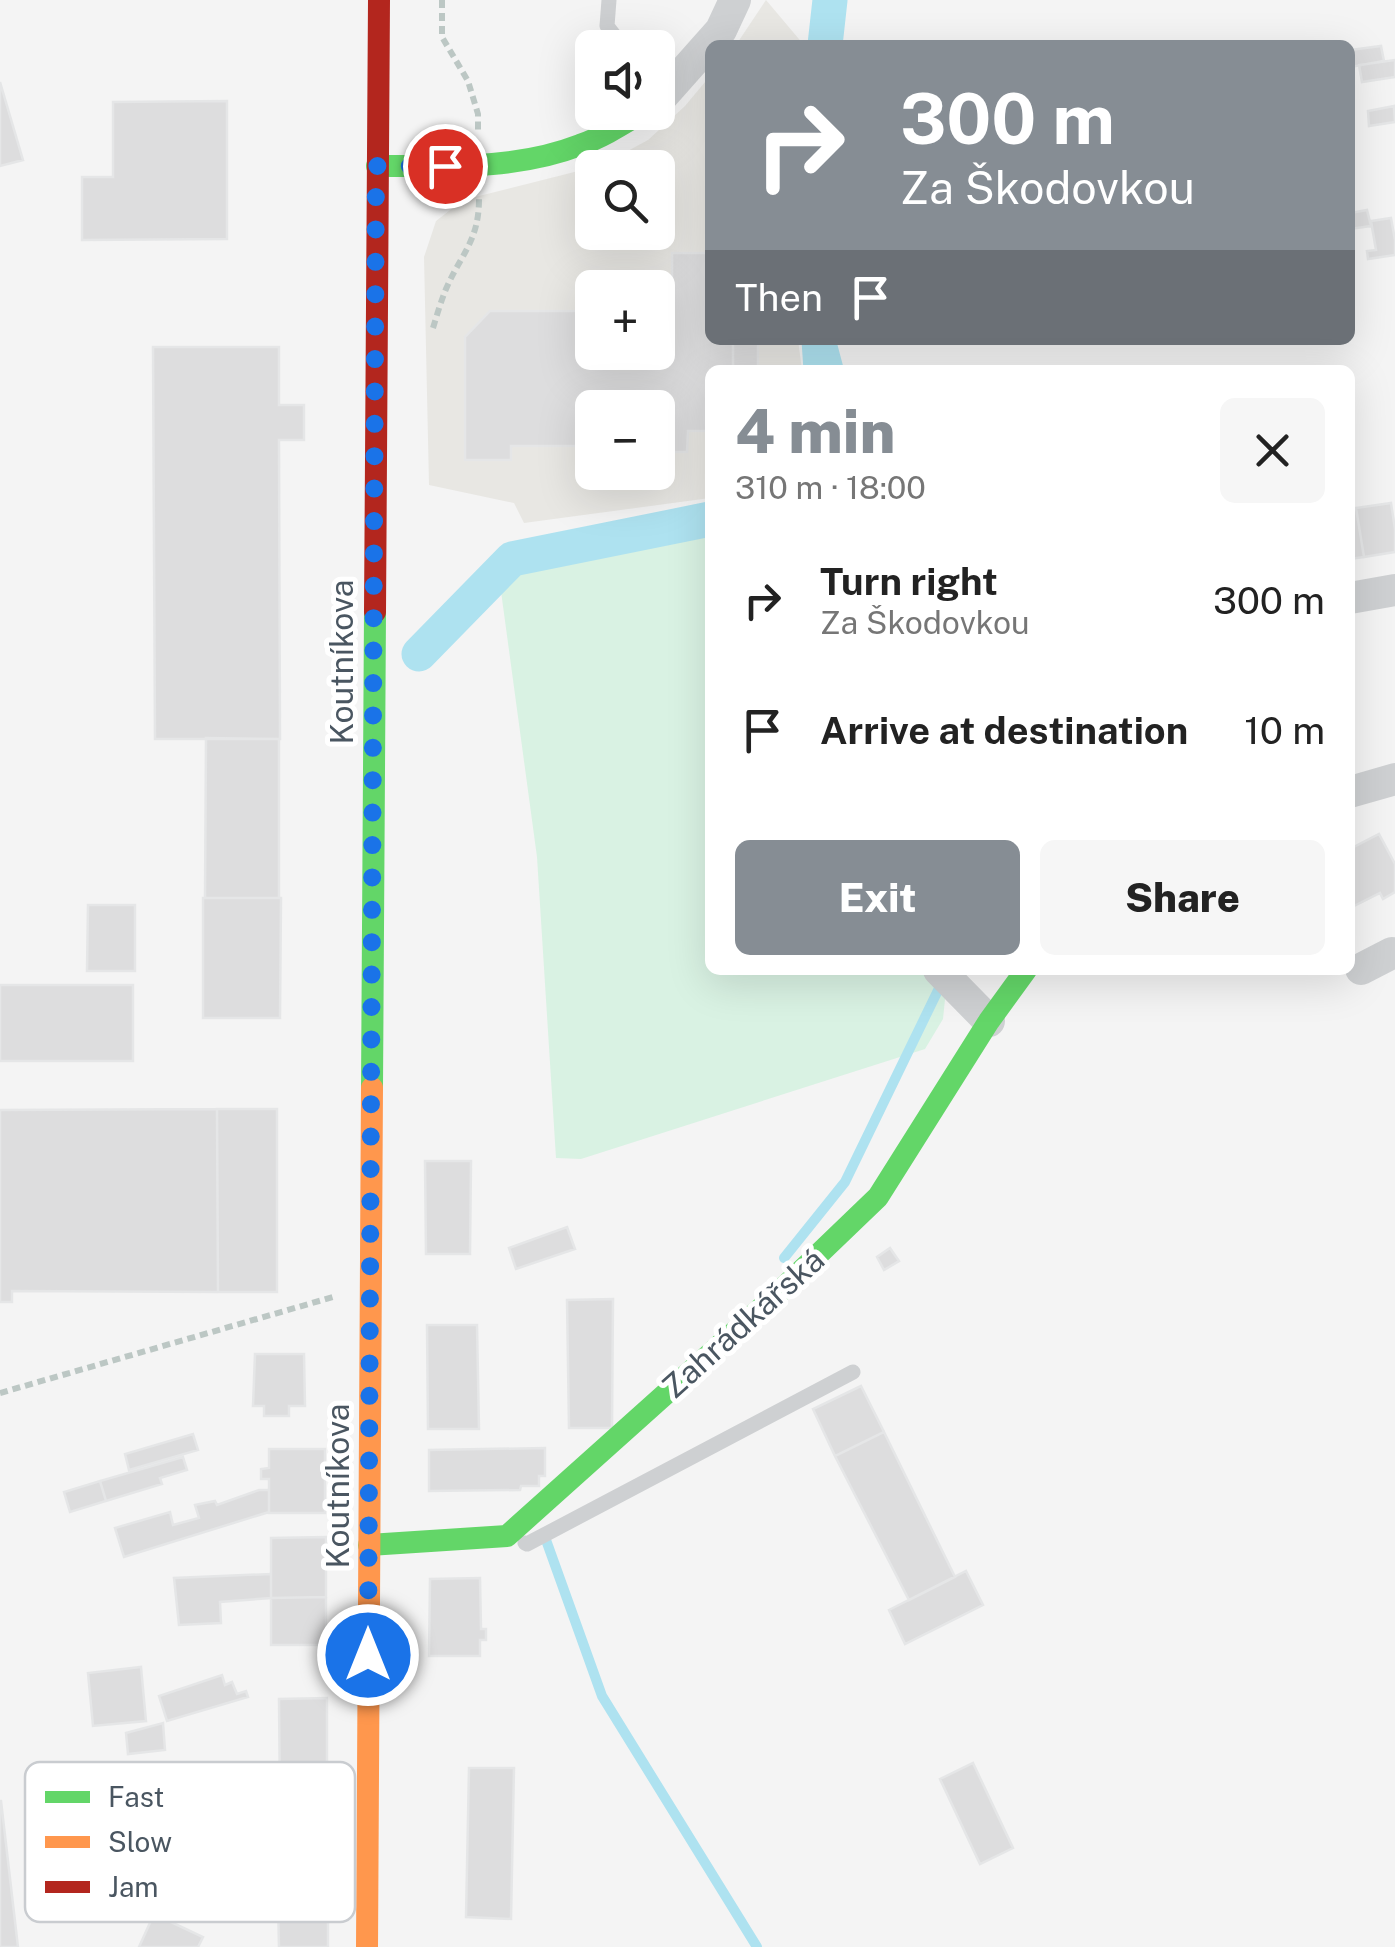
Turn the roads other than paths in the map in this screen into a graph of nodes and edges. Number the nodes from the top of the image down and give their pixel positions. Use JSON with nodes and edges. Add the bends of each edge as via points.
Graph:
{"nodes":[{"id":1,"x":379,"y":0,"type":"edge"},
{"id":2,"x":608,"y":0,"type":"edge"},
{"id":3,"x":736,"y":0,"type":"edge"},
{"id":4,"x":610,"y":30,"type":"edge"},
{"id":5,"x":712,"y":40,"type":"edge"},
{"id":6,"x":705,"y":47,"type":"edge"},
{"id":7,"x":675,"y":79,"type":"edge"},
{"id":8,"x":616,"y":130,"type":"edge"},
{"id":9,"x":376,"y":166,"type":"junction"},
{"id":10,"x":1395,"y":590,"type":"edge"},
{"id":11,"x":1355,"y":597,"type":"edge"},
{"id":12,"x":1395,"y":778,"type":"edge"},
{"id":13,"x":1355,"y":790,"type":"edge"},
{"id":14,"x":1394,"y":954,"type":"edge"},
{"id":15,"x":1360,"y":969,"type":"dead end"},
{"id":16,"x":944,"y":975,"type":"edge"},
{"id":17,"x":1022,"y":975,"type":"edge"},
{"id":18,"x":989,"y":1021,"type":"junction"},
{"id":19,"x":853,"y":1372,"type":"dead end"},
{"id":20,"x":507,"y":1536,"type":"junction"},
{"id":21,"x":369,"y":1545,"type":"junction"},
{"id":22,"x":367,"y":1947,"type":"edge"}],
"edges":[{"from":1,"to":9,"type":"main road","name":"Koutníkova"},
{"from":2,"to":4,"type":"lane"},
{"from":3,"to":5,"type":"street"},
{"from":6,"to":7,"type":"street"},
{"from":8,"to":9,"type":"main road","via":[[530,160]]},
{"from":9,"to":21,"type":"main road","name":"Koutníkova"},
{"from":10,"to":11,"type":"street"},
{"from":12,"to":13,"type":"street"},
{"from":14,"to":15,"type":"street"},
{"from":16,"to":18,"type":"street"},
{"from":17,"to":18,"type":"main road","name":"Zahrádkářská"},
{"from":18,"to":20,"type":"main road","name":"Zahrádkářská","via":[[878,1197]]},
{"from":19,"to":20,"type":"lane","via":[[527,1544]]},
{"from":20,"to":21,"type":"main road"},
{"from":21,"to":22,"type":"main road","name":"Koutníkova"}]}
